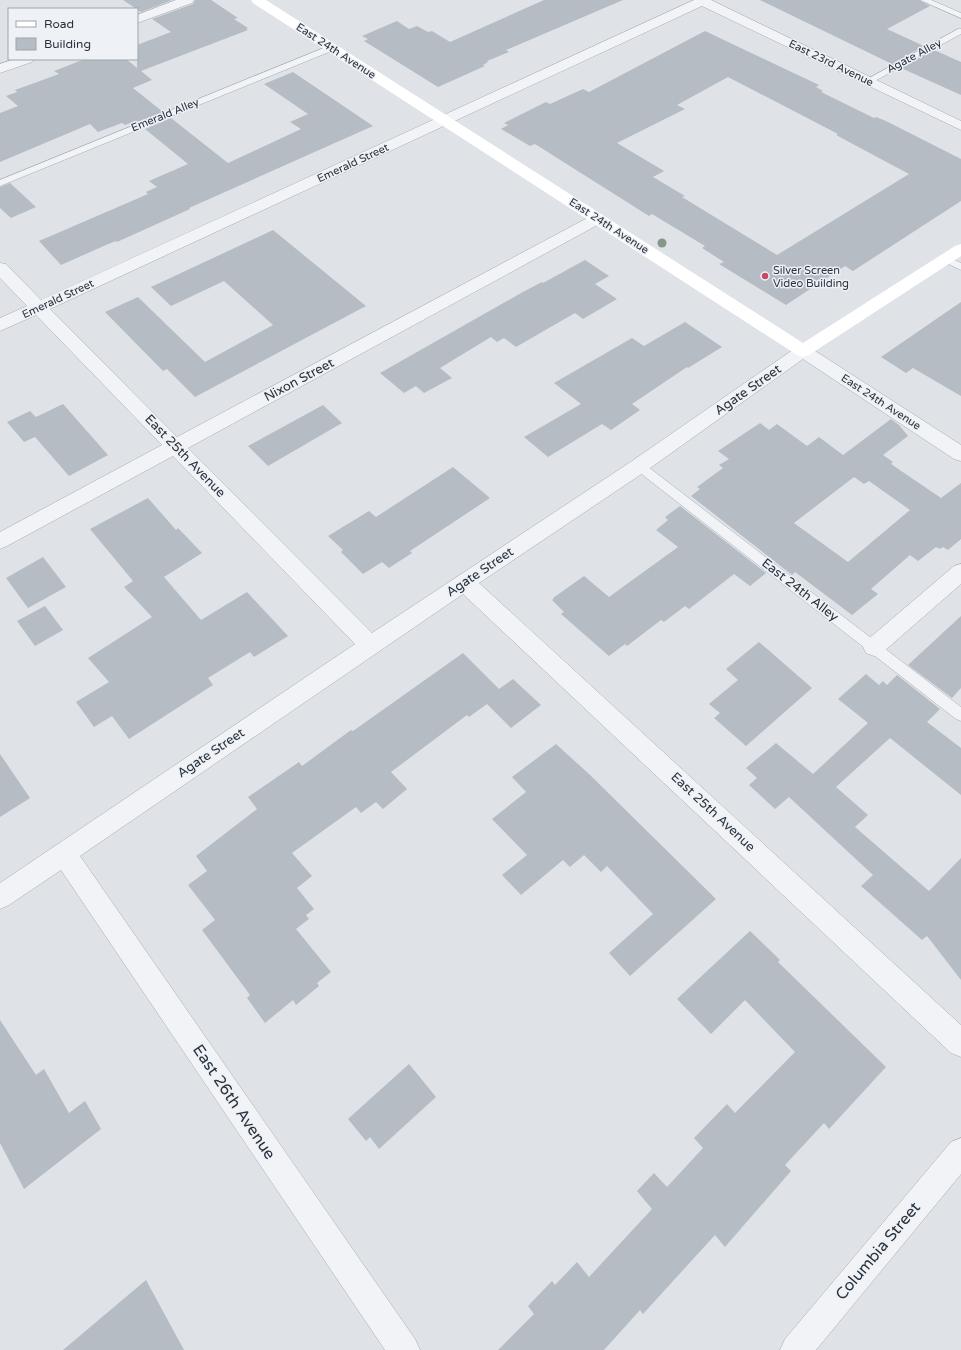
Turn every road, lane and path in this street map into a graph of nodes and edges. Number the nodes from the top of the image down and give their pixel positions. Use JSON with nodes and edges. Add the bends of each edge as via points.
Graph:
{"nodes":[{"id":1,"x":188,"y":0,"type":"edge"},
{"id":2,"x":256,"y":0,"type":"edge"},
{"id":3,"x":703,"y":0,"type":"edge"},
{"id":4,"x":924,"y":0,"type":"edge"},
{"id":5,"x":961,"y":16,"type":"edge"},
{"id":6,"x":138,"y":19,"type":"edge"},
{"id":7,"x":961,"y":31,"type":"edge"},
{"id":8,"x":331,"y":48,"type":"junction"},
{"id":9,"x":24,"y":60,"type":"edge"},
{"id":10,"x":0,"y":69,"type":"edge"},
{"id":11,"x":868,"y":81,"type":"junction"},
{"id":12,"x":445,"y":121,"type":"junction"},
{"id":13,"x":961,"y":126,"type":"edge"},
{"id":14,"x":0,"y":183,"type":"edge"},
{"id":15,"x":597,"y":218,"type":"junction"},
{"id":16,"x":961,"y":249,"type":"edge"},
{"id":17,"x":946,"y":259,"type":"junction"},
{"id":18,"x":961,"y":267,"type":"edge"},
{"id":19,"x":0,"y":268,"type":"edge"},
{"id":20,"x":39,"y":307,"type":"junction"},
{"id":21,"x":0,"y":325,"type":"edge"},
{"id":22,"x":803,"y":352,"type":"junction"},
{"id":23,"x":177,"y":446,"type":"junction"},
{"id":24,"x":961,"y":454,"type":"edge"},
{"id":25,"x":639,"y":466,"type":"junction"},
{"id":26,"x":0,"y":541,"type":"edge"},
{"id":27,"x":961,"y":572,"type":"edge"},
{"id":28,"x":464,"y":582,"type":"junction"},
{"id":29,"x":370,"y":645,"type":"junction"},
{"id":30,"x":874,"y":647,"type":"junction"},
{"id":31,"x":961,"y":715,"type":"edge"},
{"id":32,"x":64,"y":854,"type":"junction"},
{"id":33,"x":0,"y":897,"type":"edge"},
{"id":34,"x":961,"y":1043,"type":"edge"},
{"id":35,"x":961,"y":1152,"type":"edge"},
{"id":36,"x":404,"y":1350,"type":"edge"},
{"id":37,"x":796,"y":1350,"type":"edge"}],
"edges":[{"from":1,"to":6,"type":"street"},
{"from":2,"to":8,"type":"street","name":"East 24th Avenue"},
{"from":3,"to":11,"type":"street","name":"East 23rd Avenue"},
{"from":3,"to":12,"type":"street","name":"Emerald Street"},
{"from":4,"to":5,"type":"lane"},
{"from":7,"to":11,"type":"lane","name":"Agate Alley"},
{"from":8,"to":12,"type":"street","name":"East 24th Avenue"},
{"from":8,"to":14,"type":"lane","name":"Emerald Alley"},
{"from":9,"to":10,"type":"street"},
{"from":11,"to":13,"type":"street","name":"East 23rd Avenue"},
{"from":12,"to":15,"type":"street","name":"East 24th Avenue"},
{"from":12,"to":20,"type":"street","name":"Emerald Street"},
{"from":15,"to":22,"type":"street","name":"East 24th Avenue"},
{"from":15,"to":23,"type":"street","name":"Nixon Street"},
{"from":16,"to":17,"type":"street","name":"Agate Street"},
{"from":17,"to":18,"type":"lane"},
{"from":17,"to":22,"type":"street","name":"Agate Street"},
{"from":19,"to":20,"type":"street","name":"East 25th Avenue"},
{"from":20,"to":21,"type":"street","name":"Emerald Street"},
{"from":20,"to":23,"type":"street","name":"East 25th Avenue"},
{"from":22,"to":24,"type":"street","name":"East 24th Avenue"},
{"from":22,"to":25,"type":"street","name":"Agate Street"},
{"from":23,"to":26,"type":"street","name":"Nixon Street"},
{"from":23,"to":29,"type":"street","name":"East 25th Avenue"},
{"from":25,"to":28,"type":"street","name":"Agate Street"},
{"from":25,"to":30,"type":"lane","name":"East 24th Alley"},
{"from":27,"to":30,"type":"street"},
{"from":28,"to":29,"type":"street","name":"Agate Street"},
{"from":28,"to":34,"type":"street","name":"East 25th Avenue"},
{"from":29,"to":32,"type":"street","name":"Agate Street"},
{"from":30,"to":31,"type":"lane","name":"East 24th Alley"},
{"from":32,"to":33,"type":"street","name":"Agate Street"},
{"from":32,"to":36,"type":"street","name":"East 26th Avenue"},
{"from":35,"to":37,"type":"street","name":"Columbia Street"}]}
